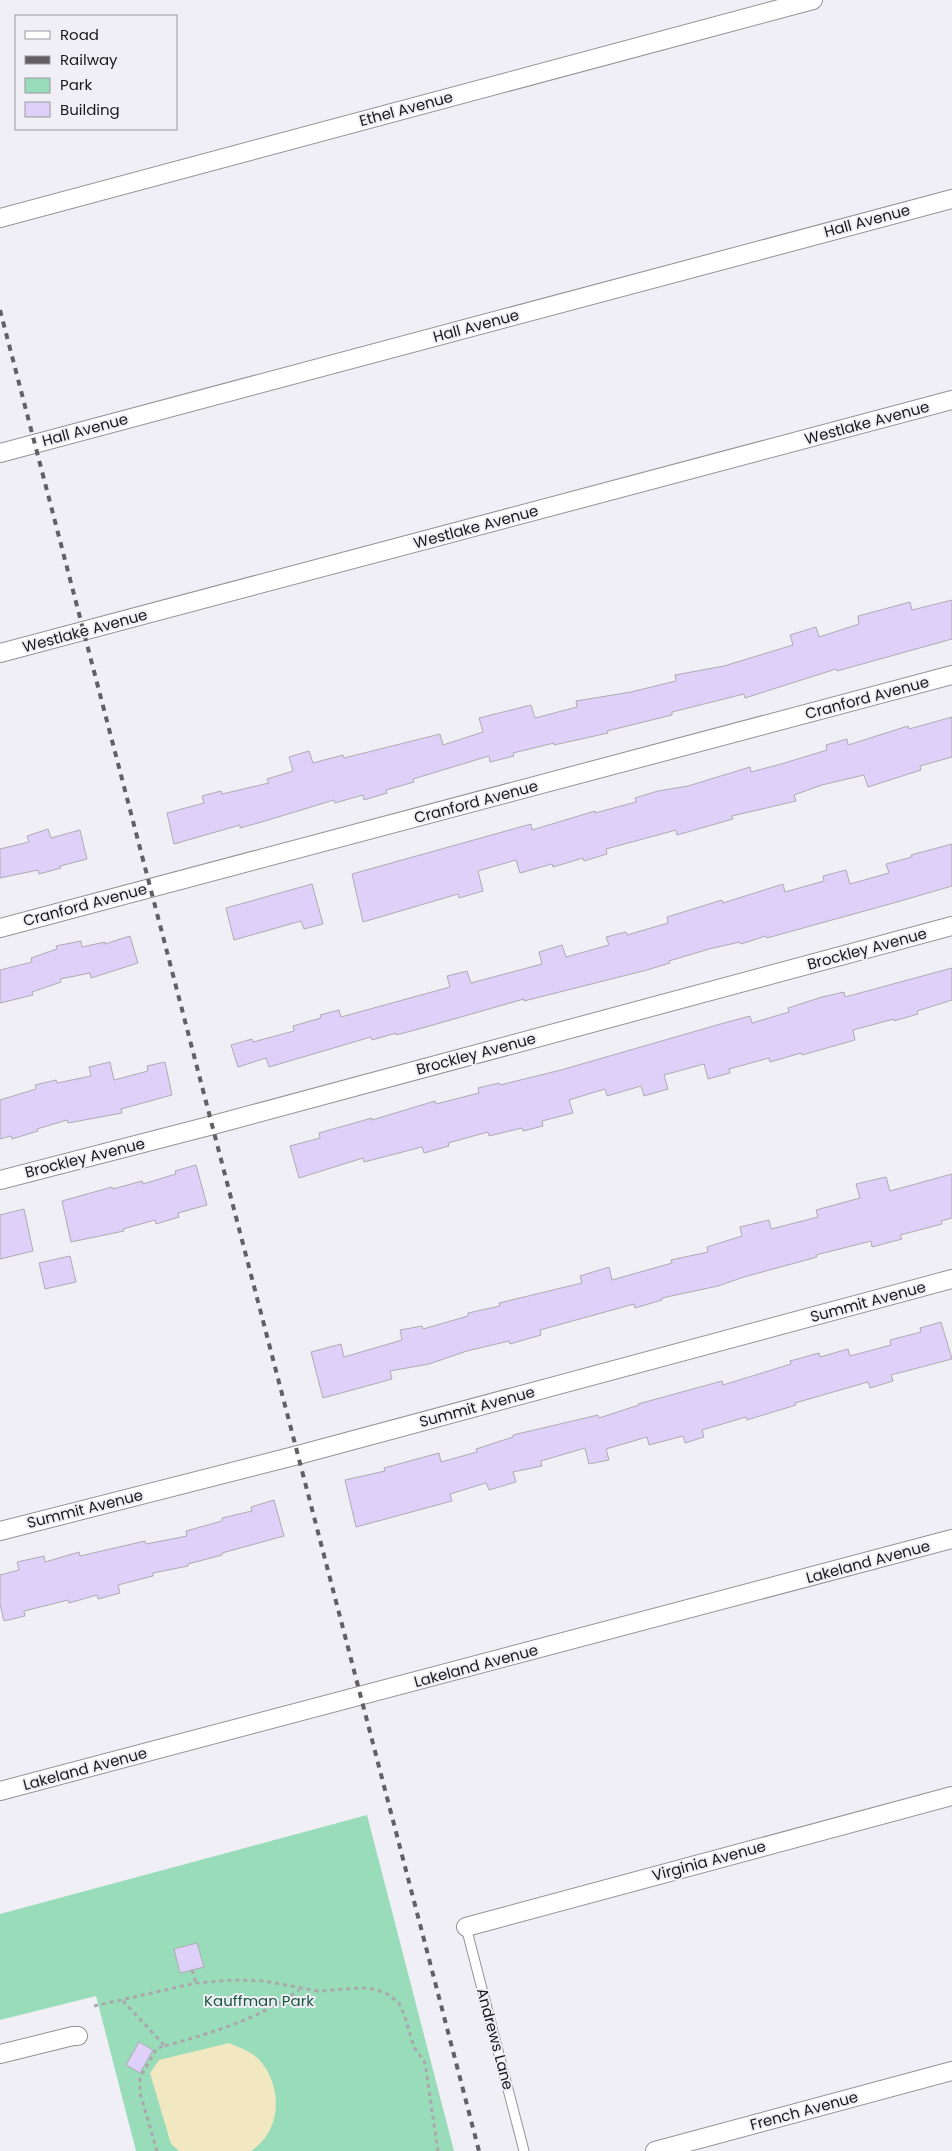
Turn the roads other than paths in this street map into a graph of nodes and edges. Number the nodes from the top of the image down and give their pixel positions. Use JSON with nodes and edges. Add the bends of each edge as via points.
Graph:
{"nodes":[{"id":1,"x":812,"y":0,"type":"edge"},
{"id":2,"x":952,"y":199,"type":"edge"},
{"id":3,"x":0,"y":218,"type":"edge"},
{"id":4,"x":952,"y":400,"type":"edge"},
{"id":5,"x":0,"y":453,"type":"edge"},
{"id":6,"x":0,"y":654,"type":"edge"},
{"id":7,"x":952,"y":675,"type":"edge"},
{"id":8,"x":952,"y":926,"type":"edge"},
{"id":9,"x":0,"y":928,"type":"edge"},
{"id":10,"x":0,"y":1180,"type":"edge"},
{"id":11,"x":952,"y":1279,"type":"edge"},
{"id":12,"x":0,"y":1531,"type":"edge"},
{"id":13,"x":952,"y":1539,"type":"edge"},
{"id":14,"x":0,"y":1792,"type":"edge"},
{"id":15,"x":952,"y":1796,"type":"edge"},
{"id":16,"x":466,"y":1927,"type":"joint"},
{"id":17,"x":78,"y":2036,"type":"dead end"},
{"id":18,"x":0,"y":2054,"type":"edge"},
{"id":19,"x":952,"y":2071,"type":"edge"},
{"id":20,"x":524,"y":2151,"type":"edge"},
{"id":21,"x":655,"y":2151,"type":"edge"}],
"edges":[{"from":1,"to":3,"type":"street","name":"Ethel Avenue"},
{"from":2,"to":5,"type":"street","name":"Hall Avenue"},
{"from":4,"to":6,"type":"street","name":"Westlake Avenue"},
{"from":7,"to":9,"type":"street","name":"Cranford Avenue"},
{"from":8,"to":10,"type":"street","name":"Brockley Avenue"},
{"from":11,"to":12,"type":"street","name":"Summit Avenue"},
{"from":13,"to":14,"type":"street","name":"Lakeland Avenue"},
{"from":15,"to":16,"type":"street","name":"Virginia Avenue"},
{"from":16,"to":20,"type":"lane","name":"Andrews Lane"},
{"from":17,"to":18,"type":"street"},
{"from":19,"to":21,"type":"street","name":"French Avenue"}]}
